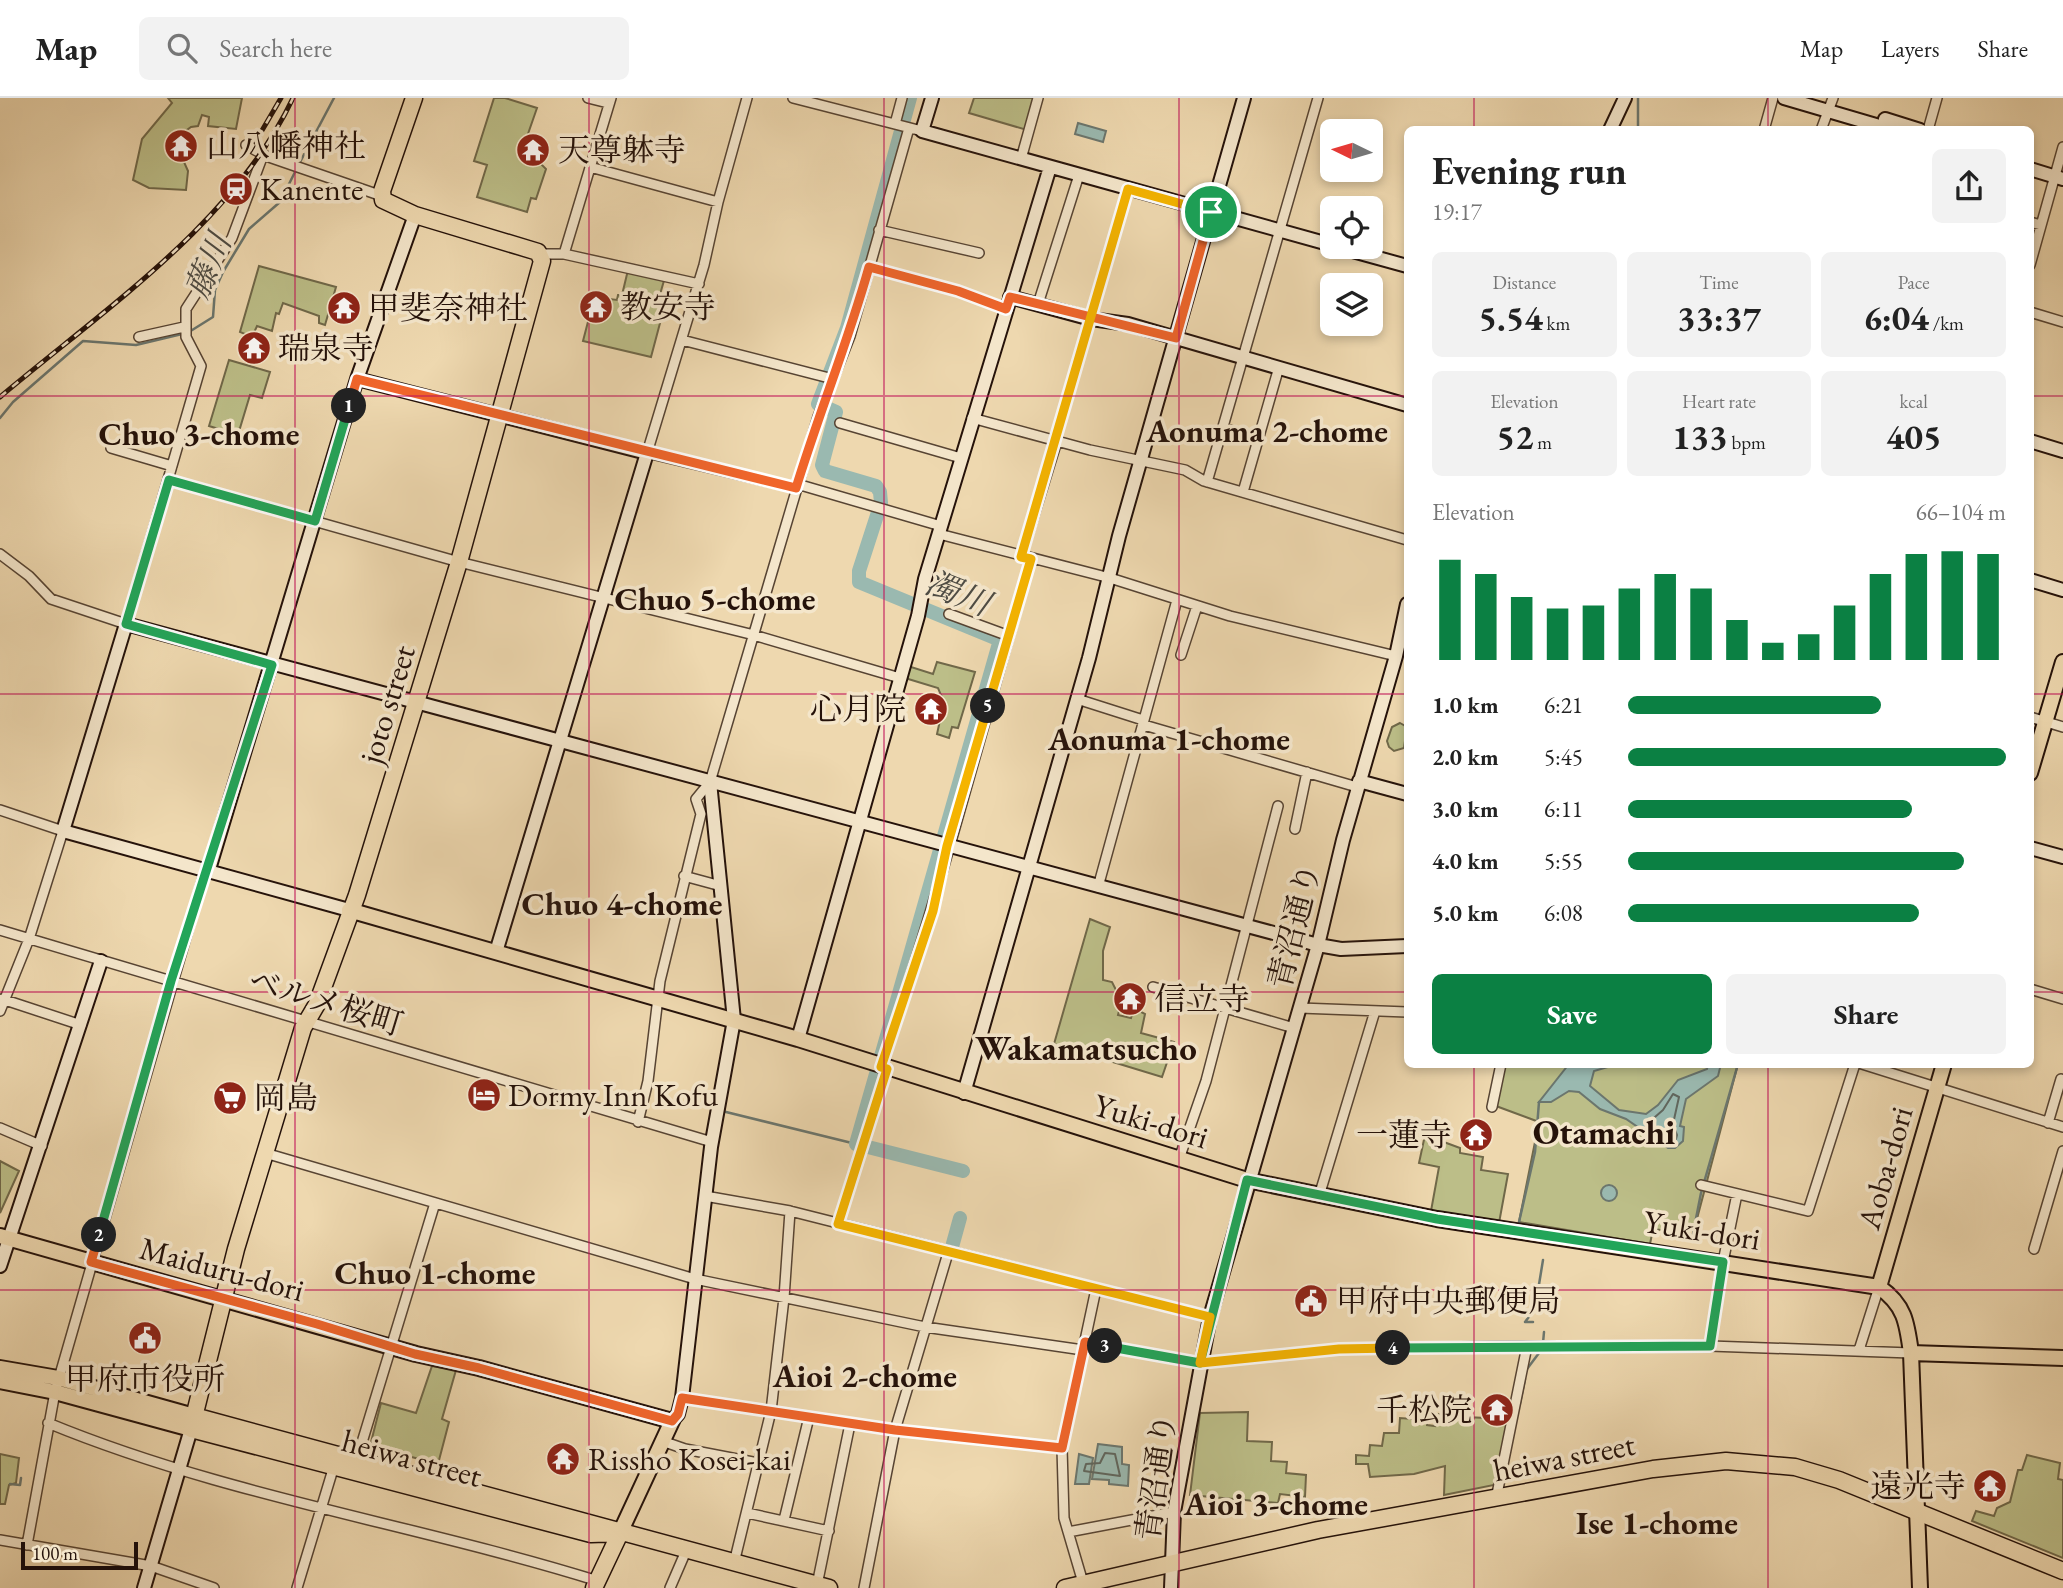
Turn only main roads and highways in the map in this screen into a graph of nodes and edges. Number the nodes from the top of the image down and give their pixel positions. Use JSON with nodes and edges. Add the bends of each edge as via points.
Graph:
{"nodes":[{"id":1,"x":414,"y":98,"type":"edge"},
{"id":2,"x":2063,"y":662,"type":"edge"},
{"id":3,"x":2034,"y":760,"type":"edge"},
{"id":4,"x":349,"y":910,"type":"junction"},
{"id":5,"x":1943,"y":1068,"type":"edge"},
{"id":6,"x":5,"y":1238,"type":"edge"},
{"id":7,"x":1879,"y":1287,"type":"junction"},
{"id":8,"x":224,"y":1299,"type":"junction"},
{"id":9,"x":1911,"y":1353,"type":"junction"},
{"id":10,"x":2063,"y":1358,"type":"edge"},
{"id":11,"x":0,"y":1368,"type":"edge"},
{"id":12,"x":0,"y":1381,"type":"edge"},
{"id":13,"x":56,"y":1385,"type":"junction"},
{"id":14,"x":193,"y":1423,"type":"junction"},
{"id":15,"x":356,"y":1465,"type":"junction"},
{"id":16,"x":1918,"y":1513,"type":"junction"},
{"id":17,"x":620,"y":1533,"type":"junction"},
{"id":18,"x":2063,"y":1571,"type":"edge"},
{"id":19,"x":596,"y":1584,"type":"edge"},
{"id":20,"x":823,"y":1586,"type":"edge"},
{"id":21,"x":1084,"y":1586,"type":"edge"},
{"id":22,"x":1065,"y":1588,"type":"edge"},
{"id":23,"x":1920,"y":1588,"type":"edge"}],
"edges":[{"from":1,"to":4,"type":"highway","name":"joto street","via":[[382,196],[387,203],[541,254],[542,261],[459,562]]},
{"from":2,"to":3,"type":"main road"},
{"from":4,"to":7,"type":"main road","name":"Yuki-dori","via":[[798,1039],[1247,1180],[1437,1219]]},
{"from":4,"to":8,"type":"highway","name":"joto street","via":[[307,1022]]},
{"from":5,"to":7,"type":"main road","name":"Aoba-dori"},
{"from":6,"to":8,"type":"main road","name":"Maiduru-dori"},
{"from":7,"to":9,"type":"main road","via":[[1900,1305],[1906,1317]]},
{"from":8,"to":14,"type":"highway","name":"joto street"},
{"from":8,"to":17,"type":"main road","name":"Maiduru-dori","via":[[672,1421]]},
{"from":9,"to":10,"type":"main road"},
{"from":9,"to":16,"type":"main road"},
{"from":11,"to":13,"type":"main road"},
{"from":12,"to":13,"type":"main road"},
{"from":13,"to":14,"type":"main road"},
{"from":14,"to":15,"type":"highway","name":"heiwa street"},
{"from":14,"to":15,"type":"highway","name":"heiwa street","via":[[334,1466]]},
{"from":15,"to":17,"type":"highway","name":"heiwa street","via":[[591,1534]]},
{"from":16,"to":18,"type":"highway","name":"heiwa street"},
{"from":16,"to":21,"type":"highway","name":"heiwa street","via":[[1795,1467],[1762,1462],[1689,1463],[1318,1530]]},
{"from":16,"to":23,"type":"main road"},
{"from":17,"to":19,"type":"highway"},
{"from":17,"to":20,"type":"highway","name":"heiwa street"},
{"from":21,"to":22,"type":"highway","name":"heiwa street"}]}
